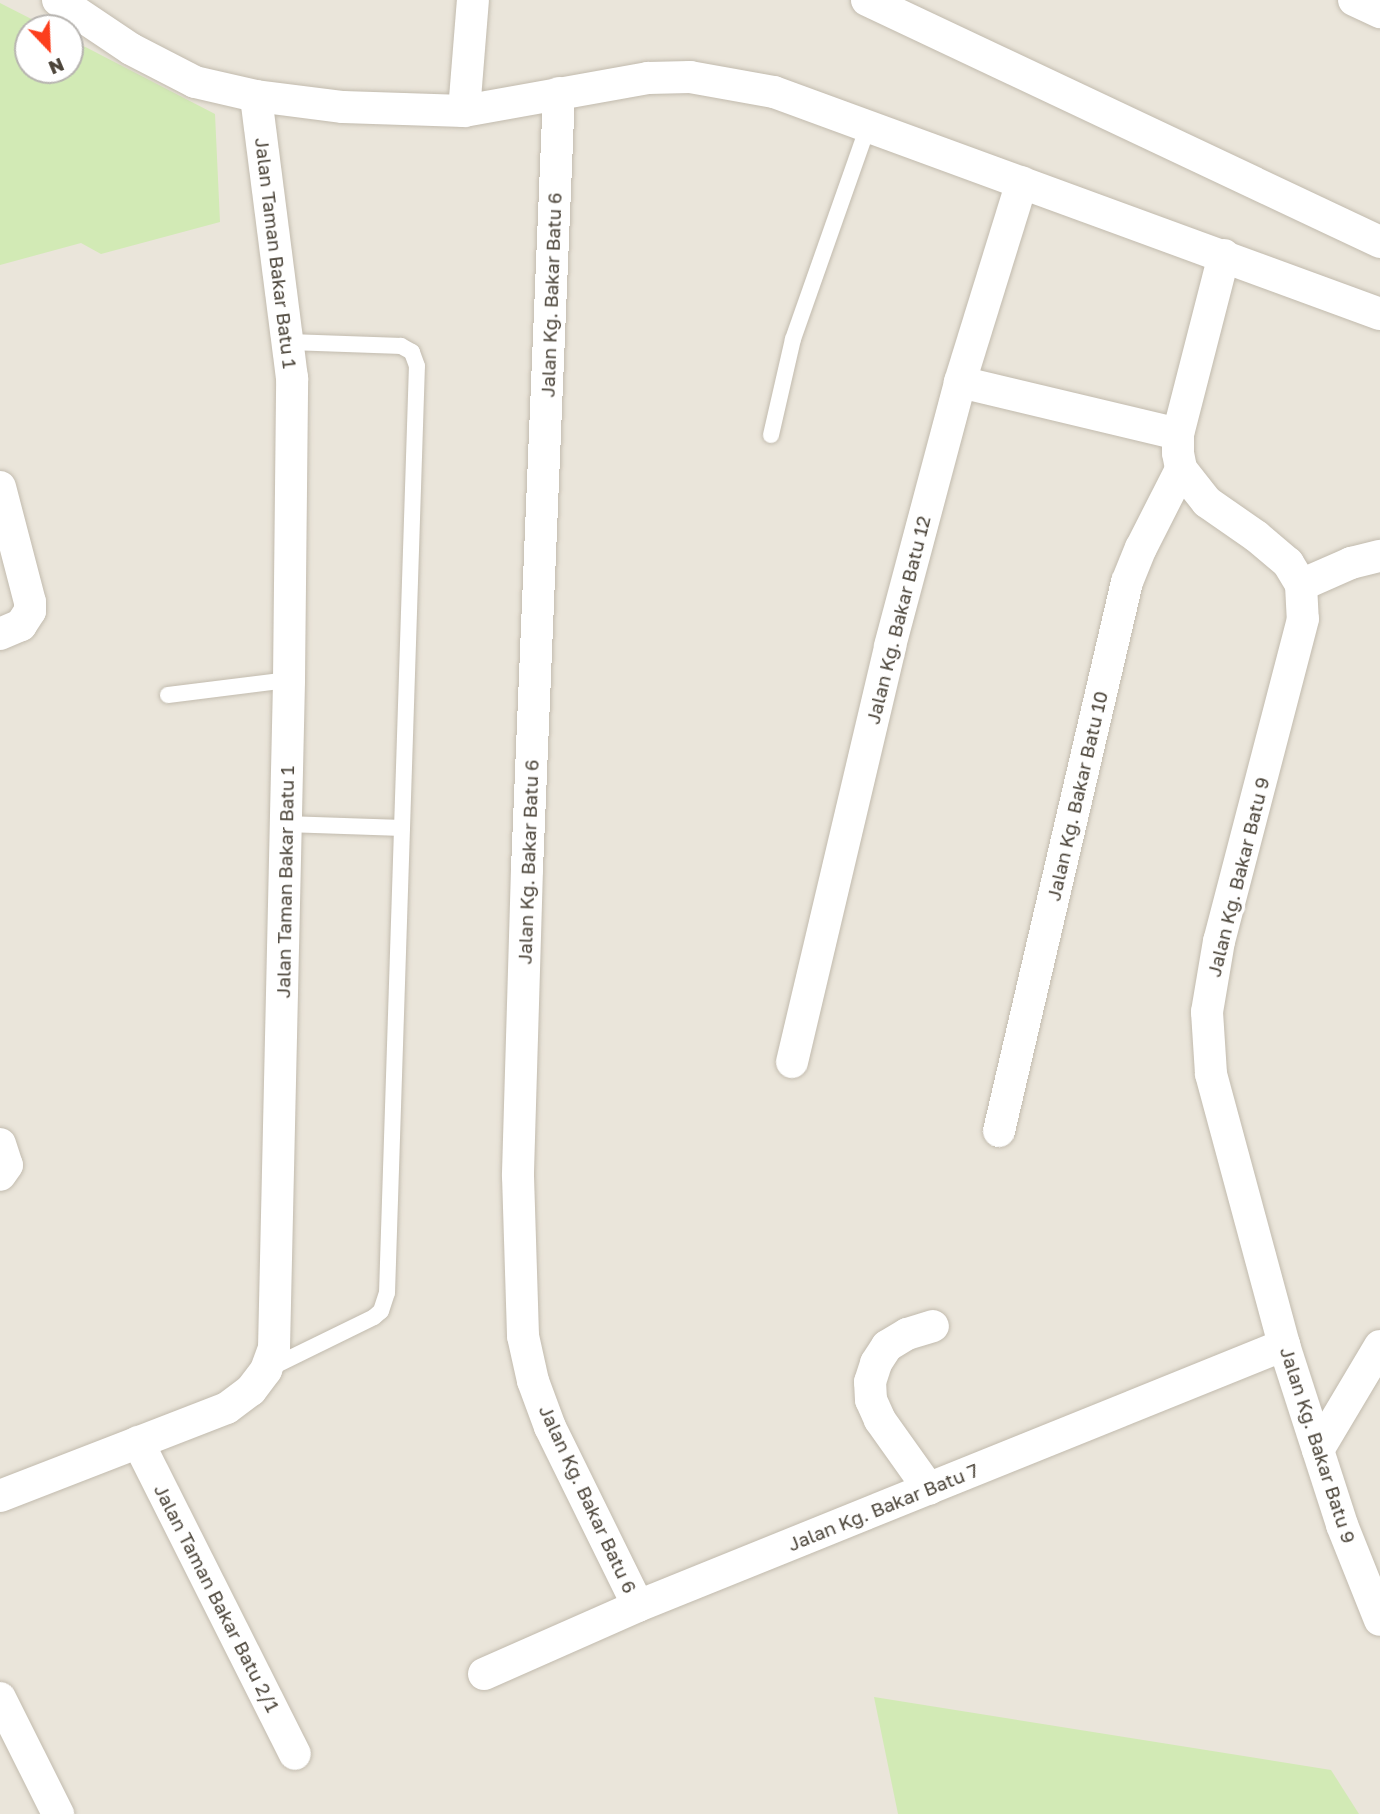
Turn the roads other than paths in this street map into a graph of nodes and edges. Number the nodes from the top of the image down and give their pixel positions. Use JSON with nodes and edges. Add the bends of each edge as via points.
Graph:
{"nodes":[{"id":1,"x":58,"y":0,"type":"edge"},
{"id":2,"x":473,"y":0,"type":"edge"},
{"id":3,"x":867,"y":0,"type":"edge"},
{"id":4,"x":1354,"y":0,"type":"edge"},
{"id":5,"x":1380,"y":12,"type":"edge"},
{"id":6,"x":559,"y":93,"type":"junction"},
{"id":7,"x":256,"y":96,"type":"junction"},
{"id":8,"x":464,"y":111,"type":"junction"},
{"id":9,"x":868,"y":126,"type":"junction"},
{"id":10,"x":1022,"y":182,"type":"junction"},
{"id":11,"x":1380,"y":242,"type":"edge"},
{"id":12,"x":1224,"y":255,"type":"junction"},
{"id":13,"x":1380,"y":314,"type":"edge"},
{"id":14,"x":290,"y":342,"type":"junction"},
{"id":15,"x":960,"y":382,"type":"junction"},
{"id":16,"x":1178,"y":434,"type":"junction"},
{"id":17,"x":771,"y":435,"type":"dead end"},
{"id":18,"x":1181,"y":470,"type":"junction"},
{"id":19,"x":0,"y":487,"type":"edge"},
{"id":20,"x":1380,"y":556,"type":"edge"},
{"id":21,"x":1301,"y":585,"type":"junction"},
{"id":22,"x":0,"y":634,"type":"edge"},
{"id":23,"x":289,"y":680,"type":"junction"},
{"id":24,"x":168,"y":695,"type":"dead end"},
{"id":25,"x":286,"y":824,"type":"junction"},
{"id":26,"x":402,"y":828,"type":"junction"},
{"id":27,"x":792,"y":1062,"type":"dead end"},
{"id":28,"x":999,"y":1131,"type":"dead end"},
{"id":29,"x":0,"y":1144,"type":"edge"},
{"id":30,"x":0,"y":1175,"type":"edge"},
{"id":31,"x":933,"y":1326,"type":"dead end"},
{"id":32,"x":1284,"y":1345,"type":"junction"},
{"id":33,"x":1380,"y":1346,"type":"edge"},
{"id":34,"x":266,"y":1370,"type":"junction"},
{"id":35,"x":138,"y":1442,"type":"junction"},
{"id":36,"x":1318,"y":1450,"type":"junction"},
{"id":37,"x":929,"y":1489,"type":"junction"},
{"id":38,"x":0,"y":1496,"type":"edge"},
{"id":39,"x":638,"y":1606,"type":"junction"},
{"id":40,"x":1380,"y":1620,"type":"edge"},
{"id":41,"x":484,"y":1674,"type":"dead end"},
{"id":42,"x":0,"y":1698,"type":"edge"},
{"id":43,"x":295,"y":1754,"type":"dead end"},
{"id":44,"x":58,"y":1814,"type":"edge"}],
"edges":[{"from":1,"to":7,"type":"street","via":[[131,50],[195,82]]},
{"from":2,"to":8,"type":"street"},
{"from":3,"to":11,"type":"street"},
{"from":4,"to":5,"type":"street"},
{"from":6,"to":8,"type":"street"},
{"from":6,"to":9,"type":"street","via":[[648,78],[690,77],[775,92]]},
{"from":6,"to":39,"type":"street","name":"Jalan Kg. Bakar Batu 6","via":[[526,883],[518,1176],[523,1336],[550,1427]]},
{"from":7,"to":8,"type":"street","via":[[343,107]]},
{"from":7,"to":14,"type":"street","name":"Jalan Taman Bakar Batu 1"},
{"from":9,"to":10,"type":"street"},
{"from":9,"to":17,"type":"lane","via":[[793,339]]},
{"from":10,"to":12,"type":"street"},
{"from":10,"to":15,"type":"street","name":"Jalan Kg. Bakar Batu 12"},
{"from":12,"to":13,"type":"street"},
{"from":12,"to":16,"type":"street"},
{"from":14,"to":23,"type":"street","name":"Jalan Taman Bakar Batu 1"},
{"from":14,"to":26,"type":"lane","via":[[401,345],[416,359]]},
{"from":15,"to":16,"type":"street"},
{"from":15,"to":27,"type":"street","name":"Jalan Kg. Bakar Batu 12","via":[[887,660]]},
{"from":16,"to":18,"type":"street"},
{"from":18,"to":21,"type":"street","via":[[1207,502],[1288,563]]},
{"from":18,"to":28,"type":"street","name":"Jalan Kg. Bakar Batu 10","via":[[1127,582]]},
{"from":19,"to":22,"type":"street","via":[[30,602],[22,625]]},
{"from":20,"to":21,"type":"street"},
{"from":21,"to":32,"type":"street","name":"Jalan Kg. Bakar Batu 9","via":[[1300,639],[1219,942],[1207,1012],[1211,1074]]},
{"from":23,"to":24,"type":"lane"},
{"from":23,"to":25,"type":"street","name":"Jalan Taman Bakar Batu 1"},
{"from":25,"to":26,"type":"lane"},
{"from":25,"to":34,"type":"street","name":"Jalan Taman Bakar Batu 1","via":[[277,1324]]},
{"from":26,"to":34,"type":"lane","via":[[385,1302],[366,1321]]},
{"from":29,"to":30,"type":"street","via":[[7,1165]]},
{"from":31,"to":37,"type":"street","via":[[887,1346],[870,1382],[871,1400],[880,1420]]},
{"from":32,"to":36,"type":"street","name":"Jalan Kg. Bakar Batu 9"},
{"from":32,"to":37,"type":"street","name":"Jalan Kg. Bakar Batu 7"},
{"from":33,"to":36,"type":"street"},
{"from":34,"to":35,"type":"street","name":"Jalan Taman Bakar Batu 1","via":[[251,1390],[227,1408]]},
{"from":35,"to":38,"type":"street","name":"Jalan Taman Bakar Batu 1"},
{"from":35,"to":43,"type":"street","name":"Jalan Taman Bakar Batu 2/1"},
{"from":36,"to":40,"type":"street","name":"Jalan Kg. Bakar Batu 9"},
{"from":37,"to":39,"type":"street","name":"Jalan Kg. Bakar Batu 7"},
{"from":39,"to":41,"type":"street","name":"Jalan Kg. Bakar Batu 7"},
{"from":42,"to":44,"type":"street"}]}
